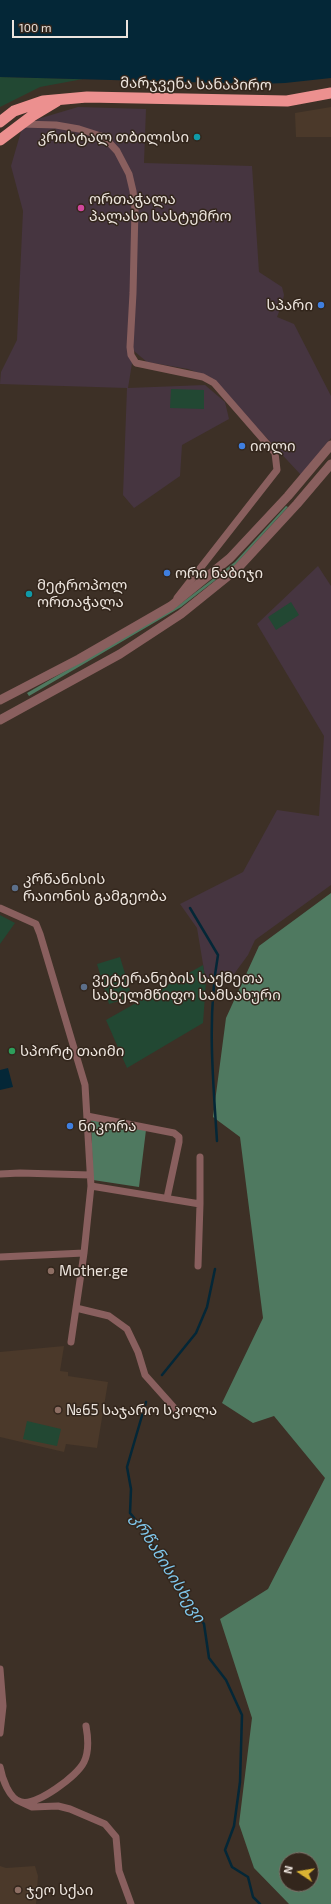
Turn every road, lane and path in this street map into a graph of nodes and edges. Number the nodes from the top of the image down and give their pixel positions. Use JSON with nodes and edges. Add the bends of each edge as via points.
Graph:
{"nodes":[{"id":1,"x":331,"y":93,"type":"edge"},
{"id":2,"x":59,"y":99,"type":"junction"},
{"id":3,"x":14,"y":111,"type":"junction"},
{"id":4,"x":0,"y":116,"type":"edge"},
{"id":5,"x":0,"y":122,"type":"edge"},
{"id":6,"x":20,"y":124,"type":"junction"},
{"id":7,"x":0,"y":140,"type":"edge"},
{"id":8,"x":331,"y":444,"type":"edge"},
{"id":9,"x":331,"y":464,"type":"edge"},
{"id":10,"x":171,"y":606,"type":"junction"},
{"id":11,"x":0,"y":700,"type":"edge"},
{"id":12,"x":0,"y":720,"type":"edge"},
{"id":13,"x":0,"y":908,"type":"edge"},
{"id":14,"x":87,"y":1116,"type":"junction"},
{"id":15,"x":200,"y":1157,"type":"dead end"},
{"id":16,"x":0,"y":1174,"type":"edge"},
{"id":17,"x":90,"y":1175,"type":"junction"},
{"id":18,"x":91,"y":1186,"type":"junction"},
{"id":19,"x":167,"y":1198,"type":"junction"},
{"id":20,"x":200,"y":1204,"type":"junction"},
{"id":21,"x":84,"y":1253,"type":"junction"},
{"id":22,"x":0,"y":1257,"type":"edge"},
{"id":23,"x":198,"y":1266,"type":"dead end"},
{"id":24,"x":76,"y":1308,"type":"junction"},
{"id":25,"x":71,"y":1342,"type":"dead end"},
{"id":26,"x":178,"y":1412,"type":"dead end"},
{"id":27,"x":0,"y":1669,"type":"edge"},
{"id":28,"x":86,"y":1726,"type":"dead end"},
{"id":29,"x":0,"y":1733,"type":"edge"},
{"id":30,"x":0,"y":1767,"type":"edge"},
{"id":31,"x":20,"y":1802,"type":"junction"},
{"id":32,"x":131,"y":1904,"type":"edge"}],
"edges":[{"from":1,"to":2,"type":"highway","name":"მარჯვენა სანაპირო","via":[[286,101],[87,97]]},
{"from":2,"to":3,"type":"highway","name":"მარჯვენა სანაპირო","via":[[32,103]]},
{"from":2,"to":6,"type":"highway","name":"მარჯვენა სანაპირო"},
{"from":3,"to":4,"type":"highway"},
{"from":3,"to":5,"type":"highway","name":"მარჯვენა სანაპირო"},
{"from":6,"to":7,"type":"highway","name":"მარჯვენა სანაპირო"},
{"from":6,"to":10,"type":"street","via":[[79,129],[104,137],[117,151],[128,174],[135,209],[131,355],[136,363],[203,377],[214,383],[275,453],[277,470]]},
{"from":8,"to":10,"type":"street","via":[[288,496],[230,558]]},
{"from":9,"to":12,"type":"street","via":[[238,568],[181,614],[120,654]]},
{"from":10,"to":11,"type":"street","via":[[79,659]]},
{"from":13,"to":14,"type":"street","via":[[36,924],[84,1079]]},
{"from":14,"to":17,"type":"street"},
{"from":14,"to":19,"type":"street","via":[[179,1137]]},
{"from":15,"to":20,"type":"street"},
{"from":16,"to":17,"type":"street"},
{"from":17,"to":18,"type":"street"},
{"from":18,"to":19,"type":"street"},
{"from":18,"to":21,"type":"street"},
{"from":19,"to":20,"type":"street"},
{"from":20,"to":23,"type":"street"},
{"from":21,"to":22,"type":"street"},
{"from":21,"to":24,"type":"street"},
{"from":24,"to":25,"type":"street"},
{"from":24,"to":26,"type":"street","via":[[110,1316],[127,1329],[145,1375]]},
{"from":27,"to":29,"type":"street","via":[[3,1706]]},
{"from":28,"to":31,"type":"street","via":[[88,1737],[85,1760],[75,1774],[47,1794],[28,1802]]},
{"from":30,"to":31,"type":"street","via":[[3,1779],[15,1799]]},
{"from":31,"to":32,"type":"street","via":[[32,1807],[58,1806],[70,1809],[105,1824],[116,1837],[118,1871]]}]}
